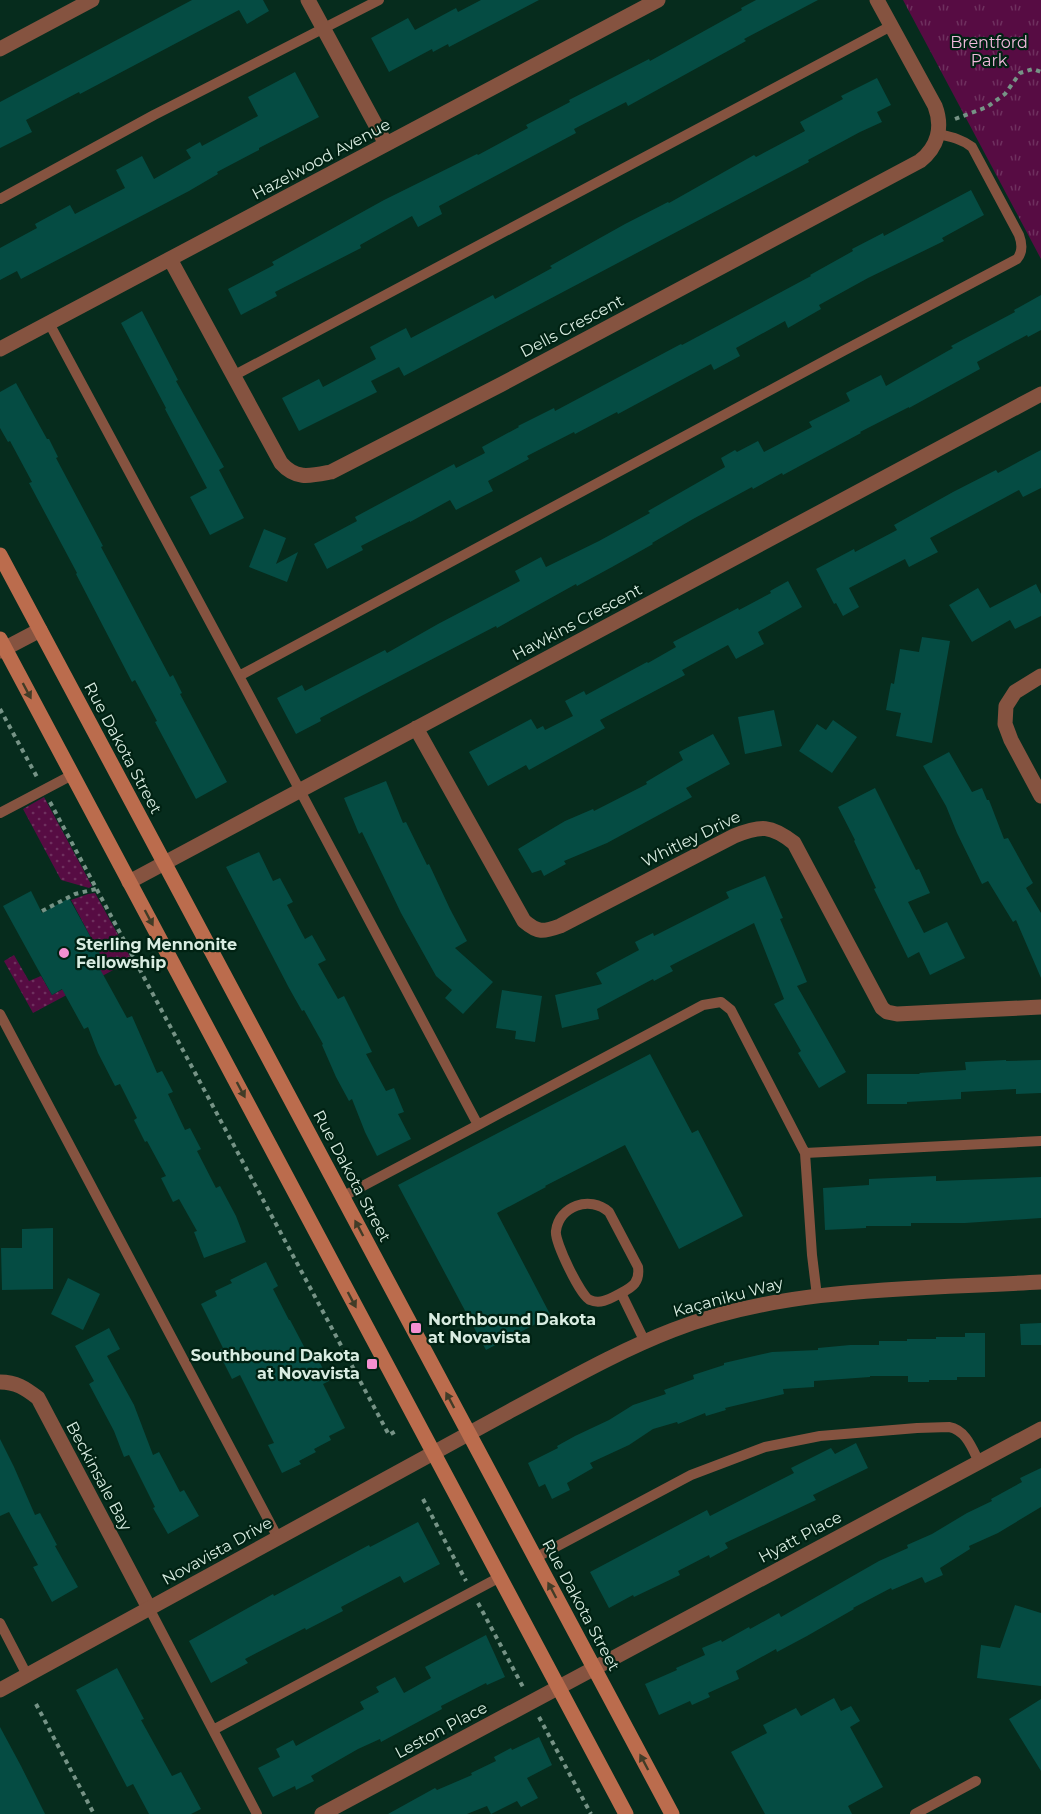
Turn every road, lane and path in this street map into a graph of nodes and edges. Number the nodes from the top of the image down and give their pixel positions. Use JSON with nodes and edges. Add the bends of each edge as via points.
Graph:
{"nodes":[{"id":1,"x":92,"y":0,"type":"edge"},
{"id":2,"x":308,"y":0,"type":"edge"},
{"id":3,"x":379,"y":0,"type":"edge"},
{"id":4,"x":658,"y":0,"type":"edge"},
{"id":5,"x":877,"y":0,"type":"edge"},
{"id":6,"x":891,"y":26,"type":"junction"},
{"id":7,"x":323,"y":28,"type":"junction"},
{"id":8,"x":0,"y":49,"type":"edge"},
{"id":9,"x":1041,"y":72,"type":"edge"},
{"id":10,"x":939,"y":129,"type":"junction"},
{"id":11,"x":386,"y":144,"type":"junction"},
{"id":12,"x":0,"y":199,"type":"edge"},
{"id":13,"x":170,"y":259,"type":"junction"},
{"id":14,"x":49,"y":323,"type":"junction"},
{"id":15,"x":0,"y":349,"type":"edge"},
{"id":16,"x":233,"y":376,"type":"junction"},
{"id":17,"x":1041,"y":394,"type":"edge"},
{"id":18,"x":0,"y":555,"type":"edge"},
{"id":19,"x":40,"y":630,"type":"junction"},
{"id":20,"x":2,"y":646,"type":"edge"},
{"id":21,"x":239,"y":676,"type":"junction"},
{"id":22,"x":1041,"y":676,"type":"edge"},
{"id":23,"x":0,"y":709,"type":"edge"},
{"id":24,"x":416,"y":728,"type":"junction"},
{"id":25,"x":72,"y":775,"type":"junction"},
{"id":26,"x":43,"y":790,"type":"junction"},
{"id":27,"x":300,"y":791,"type":"junction"},
{"id":28,"x":1041,"y":796,"type":"edge"},
{"id":29,"x":0,"y":813,"type":"edge"},
{"id":30,"x":164,"y":863,"type":"junction"},
{"id":31,"x":129,"y":882,"type":"junction"},
{"id":32,"x":96,"y":889,"type":"junction"},
{"id":33,"x":42,"y":911,"type":"dead end"},
{"id":34,"x":1041,"y":1007,"type":"edge"},
{"id":35,"x":0,"y":1014,"type":"edge"},
{"id":36,"x":478,"y":1125,"type":"junction"},
{"id":37,"x":1041,"y":1141,"type":"edge"},
{"id":38,"x":805,"y":1153,"type":"junction"},
{"id":39,"x":342,"y":1197,"type":"junction"},
{"id":40,"x":1041,"y":1282,"type":"edge"},
{"id":41,"x":621,"y":1293,"type":"junction"},
{"id":42,"x":817,"y":1296,"type":"junction"},
{"id":43,"x":645,"y":1342,"type":"junction"},
{"id":44,"x":0,"y":1382,"type":"edge"},
{"id":45,"x":1041,"y":1429,"type":"edge"},
{"id":46,"x":396,"y":1431,"type":"dead end"},
{"id":47,"x":469,"y":1434,"type":"junction"},
{"id":48,"x":452,"y":1443,"type":"joint"},
{"id":49,"x":434,"y":1453,"type":"junction"},
{"id":50,"x":979,"y":1462,"type":"junction"},
{"id":51,"x":423,"y":1499,"type":"dead end"},
{"id":52,"x":278,"y":1538,"type":"junction"},
{"id":53,"x":535,"y":1558,"type":"junction"},
{"id":54,"x":500,"y":1577,"type":"junction"},
{"id":55,"x":472,"y":1592,"type":"junction"},
{"id":56,"x":149,"y":1608,"type":"junction"},
{"id":57,"x":0,"y":1623,"type":"edge"},
{"id":58,"x":594,"y":1667,"type":"junction"},
{"id":59,"x":27,"y":1675,"type":"junction"},
{"id":60,"x":577,"y":1677,"type":"joint"},
{"id":61,"x":558,"y":1686,"type":"junction"},
{"id":62,"x":0,"y":1690,"type":"edge"},
{"id":63,"x":531,"y":1702,"type":"junction"},
{"id":64,"x":36,"y":1704,"type":"dead end"},
{"id":65,"x":213,"y":1730,"type":"junction"},
{"id":66,"x":976,"y":1781,"type":"dead end"},
{"id":67,"x":94,"y":1814,"type":"edge"},
{"id":68,"x":257,"y":1814,"type":"edge"},
{"id":69,"x":322,"y":1814,"type":"edge"},
{"id":70,"x":591,"y":1814,"type":"edge"},
{"id":71,"x":626,"y":1814,"type":"edge"},
{"id":72,"x":672,"y":1814,"type":"edge"},
{"id":73,"x":915,"y":1814,"type":"edge"}],
"edges":[{"from":1,"to":8,"type":"street"},
{"from":2,"to":7,"type":"street"},
{"from":3,"to":7,"type":"lane"},
{"from":4,"to":11,"type":"street","name":"Hazelwood Avenue"},
{"from":5,"to":6,"type":"street"},
{"from":6,"to":10,"type":"street","via":[[935,106]]},
{"from":6,"to":16,"type":"lane"},
{"from":7,"to":11,"type":"street"},
{"from":7,"to":12,"type":"lane"},
{"from":9,"to":10,"type":"path","via":[[1025,71],[987,107]]},
{"from":10,"to":16,"type":"street","name":"Dells Crescent","via":[[936,143],[920,160],[331,472],[299,475],[280,463]]},
{"from":10,"to":21,"type":"lane","via":[[972,147],[1019,235],[1022,243],[1017,259]]},
{"from":11,"to":13,"type":"street","name":"Hazelwood Avenue"},
{"from":13,"to":14,"type":"street","name":"Hazelwood Avenue"},
{"from":13,"to":16,"type":"street","name":"Dells Crescent"},
{"from":14,"to":15,"type":"street","name":"Hazelwood Avenue"},
{"from":14,"to":21,"type":"lane"},
{"from":17,"to":24,"type":"street","name":"Hawkins Crescent"},
{"from":18,"to":19,"type":"main road","name":"Rue Dakota Street"},
{"from":19,"to":20,"type":"street"},
{"from":19,"to":30,"type":"main road","name":"Rue Dakota Street"},
{"from":20,"to":25,"type":"main road","one_way":true},
{"from":21,"to":27,"type":"lane"},
{"from":22,"to":28,"type":"street","via":[[1015,692],[1006,705],[1005,724]]},
{"from":23,"to":26,"type":"path"},
{"from":24,"to":27,"type":"street","name":"Hawkins Crescent"},
{"from":24,"to":34,"type":"street","name":"Whitley Drive","via":[[524,921],[534,930],[560,926],[734,836],[752,828],[766,828],[794,843],[887,1012]]},
{"from":25,"to":26,"type":"lane"},
{"from":25,"to":31,"type":"main road"},
{"from":26,"to":29,"type":"lane"},
{"from":26,"to":32,"type":"path"},
{"from":27,"to":30,"type":"street","name":"Hawkins Crescent"},
{"from":27,"to":36,"type":"lane"},
{"from":30,"to":31,"type":"street","name":"Hawkins Crescent"},
{"from":30,"to":39,"type":"main road","name":"Rue Dakota Street"},
{"from":31,"to":49,"type":"main road","one_way":true},
{"from":32,"to":33,"type":"path","via":[[75,894]]},
{"from":32,"to":46,"type":"path","via":[[389,1435]]},
{"from":35,"to":52,"type":"lane"},
{"from":36,"to":38,"type":"lane","via":[[703,1005],[722,1002],[731,1010]]},
{"from":36,"to":39,"type":"lane"},
{"from":37,"to":38,"type":"lane"},
{"from":38,"to":42,"type":"lane"},
{"from":47,"to":39,"type":"main road","name":"Rue Dakota Street","one_way":true},
{"from":40,"to":42,"type":"street","name":"Kaçaniku Way"},
{"from":41,"to":41,"type":"lane","via":[[633,1287],[639,1273],[609,1212],[588,1203],[573,1206],[562,1216],[555,1233],[571,1271],[586,1298],[592,1301],[601,1302]]},
{"from":41,"to":43,"type":"lane"},
{"from":42,"to":43,"type":"street","name":"Kaçaniku Way","via":[[725,1313]]},
{"from":43,"to":47,"type":"street","name":"Kaçaniku Way"},
{"from":44,"to":56,"type":"street","name":"Beckinsale Bay","via":[[22,1386],[38,1398]]},
{"from":45,"to":50,"type":"street","name":"Hyatt Place"},
{"from":47,"to":48,"type":"street","name":"Kaçaniku Way"},
{"from":47,"to":53,"type":"main road","name":"Rue Dakota Street"},
{"from":48,"to":49,"type":"street","name":"Novavista Drive"},
{"from":49,"to":52,"type":"street","name":"Novavista Drive"},
{"from":49,"to":54,"type":"main road"},
{"from":50,"to":53,"type":"lane","via":[[962,1432],[949,1427],[854,1432],[791,1441],[691,1475]]},
{"from":50,"to":58,"type":"street","name":"Hyatt Place"},
{"from":51,"to":55,"type":"path"},
{"from":52,"to":56,"type":"street","name":"Novavista Drive"},
{"from":58,"to":53,"type":"main road","name":"Rue Dakota Street","one_way":true},
{"from":54,"to":55,"type":"lane"},
{"from":54,"to":61,"type":"main road"},
{"from":55,"to":63,"type":"path"},
{"from":55,"to":65,"type":"lane"},
{"from":56,"to":59,"type":"street","name":"Novavista Drive"},
{"from":56,"to":65,"type":"lane"},
{"from":57,"to":59,"type":"lane"},
{"from":58,"to":60,"type":"street","name":"Hyatt Place"},
{"from":72,"to":58,"type":"main road","name":"Rue Dakota Street","one_way":true},
{"from":59,"to":62,"type":"street","name":"Novavista Drive"},
{"from":60,"to":61,"type":"street","name":"Leston Place"},
{"from":61,"to":63,"type":"street","name":"Leston Place"},
{"from":61,"to":71,"type":"main road"},
{"from":63,"to":69,"type":"street","name":"Leston Place"},
{"from":63,"to":70,"type":"path"},
{"from":64,"to":67,"type":"path"},
{"from":65,"to":68,"type":"lane"},
{"from":66,"to":73,"type":"lane"}]}
